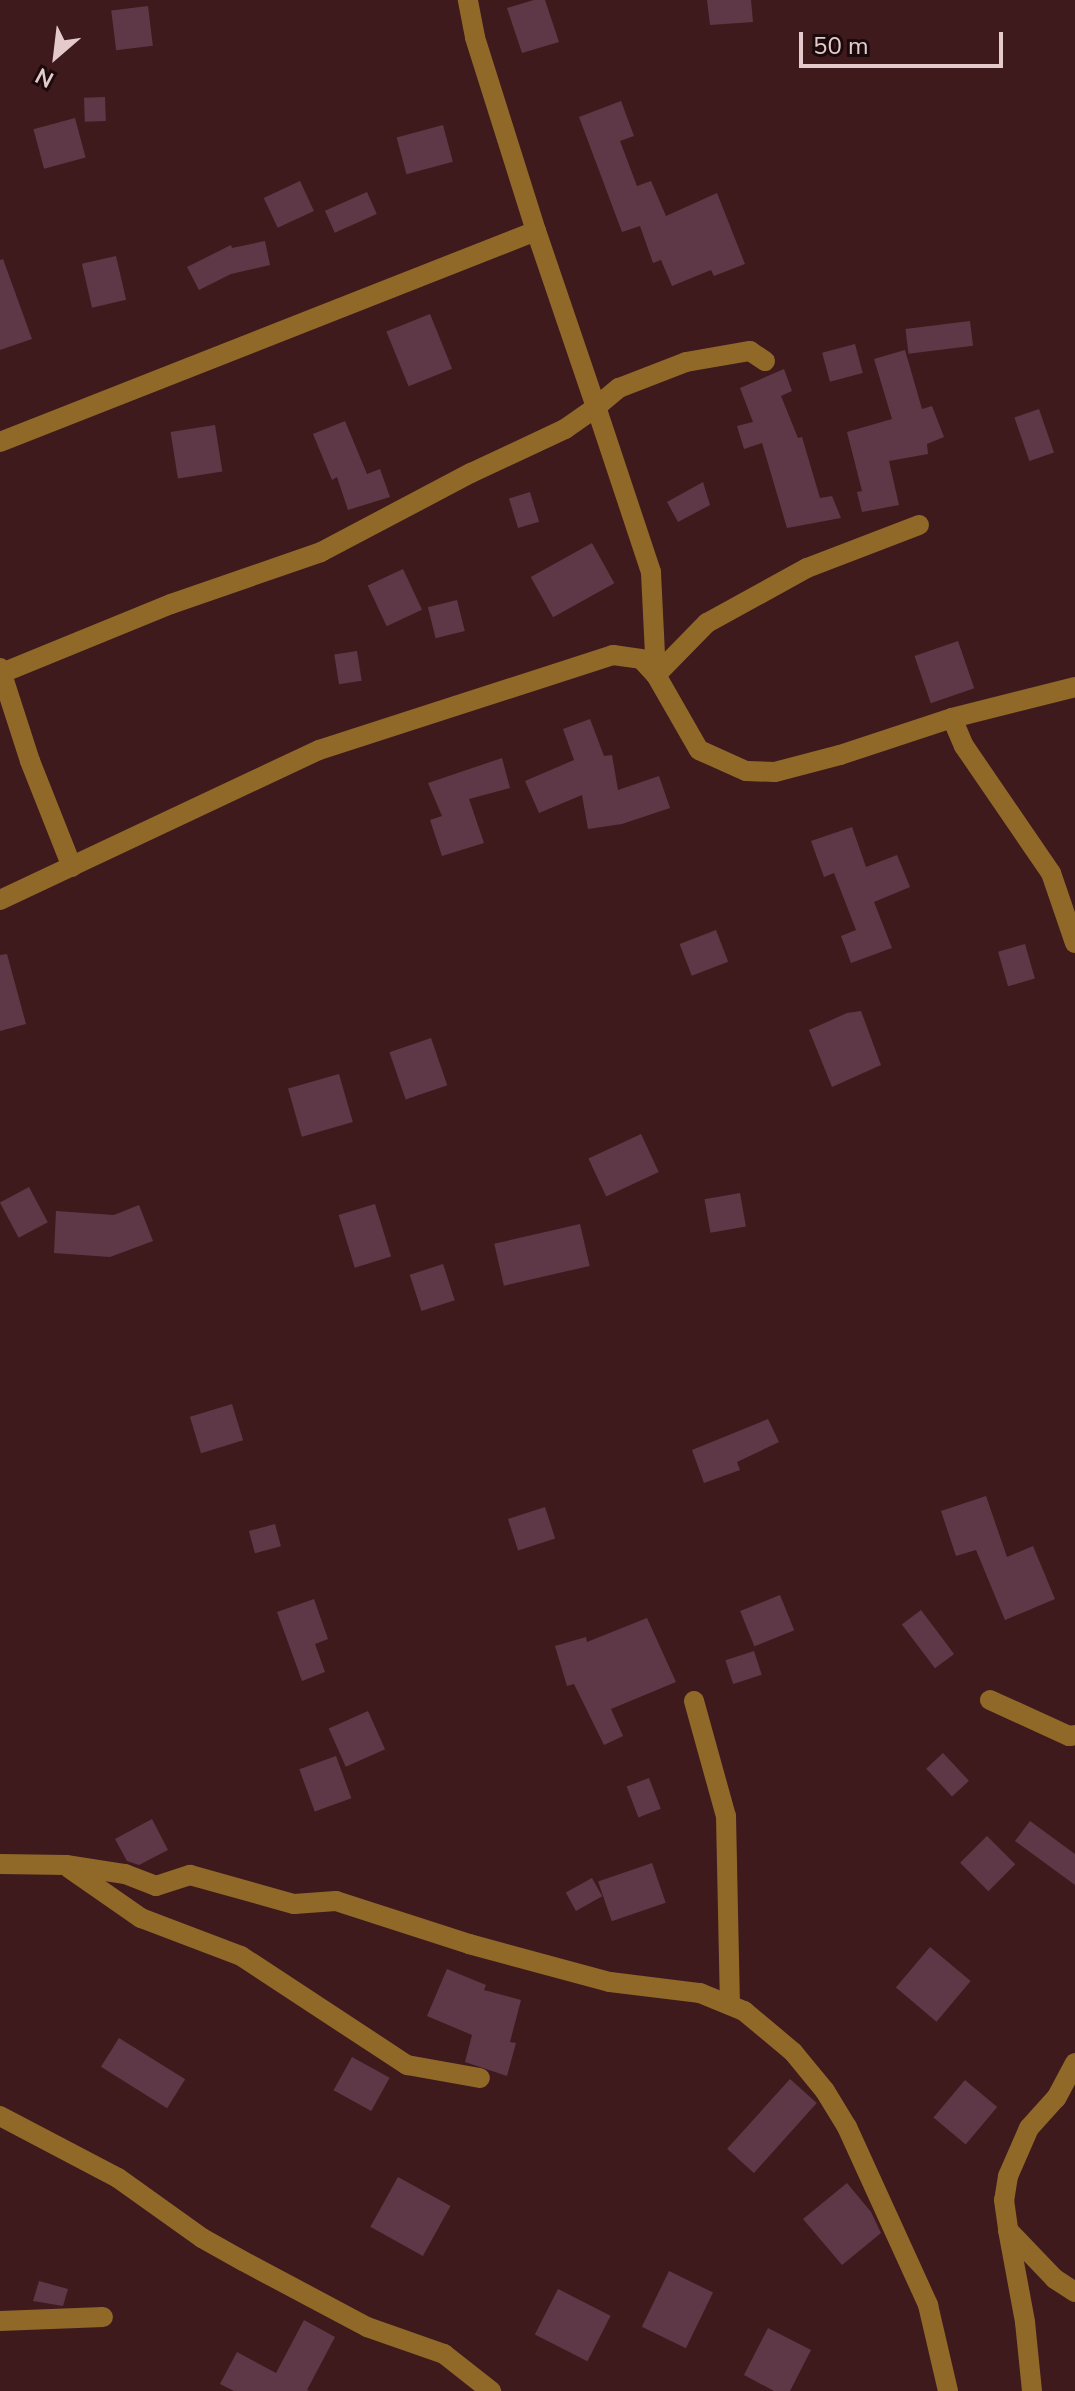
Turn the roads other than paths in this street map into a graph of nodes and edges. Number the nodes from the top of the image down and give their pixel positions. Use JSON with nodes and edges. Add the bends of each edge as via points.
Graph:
{"nodes":[{"id":1,"x":468,"y":0,"type":"edge"},
{"id":2,"x":536,"y":231,"type":"junction"},
{"id":3,"x":765,"y":361,"type":"dead end"},
{"id":4,"x":596,"y":407,"type":"junction"},
{"id":5,"x":0,"y":442,"type":"edge"},
{"id":6,"x":919,"y":525,"type":"dead end"},
{"id":7,"x":1,"y":670,"type":"edge"},
{"id":8,"x":656,"y":675,"type":"junction"},
{"id":9,"x":1075,"y":687,"type":"edge"},
{"id":10,"x":952,"y":718,"type":"junction"},
{"id":11,"x":72,"y":867,"type":"junction"},
{"id":12,"x":0,"y":900,"type":"edge"},
{"id":13,"x":1075,"y":943,"type":"edge"},
{"id":14,"x":990,"y":1700,"type":"dead end"},
{"id":15,"x":694,"y":1701,"type":"dead end"},
{"id":16,"x":1075,"y":1735,"type":"edge"},
{"id":17,"x":0,"y":1864,"type":"edge"},
{"id":18,"x":66,"y":1865,"type":"junction"},
{"id":19,"x":730,"y":2005,"type":"junction"},
{"id":20,"x":1075,"y":2063,"type":"edge"},
{"id":21,"x":480,"y":2078,"type":"dead end"},
{"id":22,"x":0,"y":2116,"type":"edge"},
{"id":23,"x":1008,"y":2230,"type":"junction"},
{"id":24,"x":1075,"y":2292,"type":"edge"},
{"id":25,"x":103,"y":2317,"type":"dead end"},
{"id":26,"x":0,"y":2321,"type":"edge"},
{"id":27,"x":491,"y":2391,"type":"edge"},
{"id":28,"x":948,"y":2391,"type":"edge"},
{"id":29,"x":1032,"y":2391,"type":"edge"}],
"edges":[{"from":1,"to":2,"type":"street"},
{"from":2,"to":4,"type":"street"},
{"from":2,"to":5,"type":"street"},
{"from":3,"to":4,"type":"street","via":[[750,351],[686,362],[619,388]]},
{"from":4,"to":7,"type":"street","via":[[565,429],[321,552]]},
{"from":4,"to":8,"type":"street","via":[[651,572]]},
{"from":6,"to":8,"type":"street","via":[[807,568],[707,623]]},
{"from":7,"to":11,"type":"street"},
{"from":8,"to":10,"type":"street","via":[[699,750],[746,771],[775,772],[827,759]]},
{"from":8,"to":11,"type":"street","via":[[641,659],[613,655],[470,699],[319,750]]},
{"from":9,"to":10,"type":"street"},
{"from":10,"to":13,"type":"street","via":[[964,746],[1051,873]]},
{"from":11,"to":12,"type":"street"},
{"from":14,"to":16,"type":"street"},
{"from":15,"to":19,"type":"street","via":[[726,1816]]},
{"from":17,"to":18,"type":"street"},
{"from":18,"to":19,"type":"street","via":[[125,1874],[156,1886],[190,1875],[294,1904],[336,1901],[610,1982],[700,1993]]},
{"from":18,"to":21,"type":"street","via":[[141,1918],[241,1956],[407,2065]]},
{"from":19,"to":28,"type":"street","via":[[793,2052],[847,2127],[928,2305]]},
{"from":20,"to":23,"type":"street","via":[[1056,2098],[1029,2128],[1008,2176]]},
{"from":22,"to":27,"type":"street","via":[[118,2178],[243,2261],[367,2327],[444,2354]]},
{"from":23,"to":24,"type":"street","via":[[1055,2279]]},
{"from":23,"to":29,"type":"street"},
{"from":25,"to":26,"type":"street"}]}
